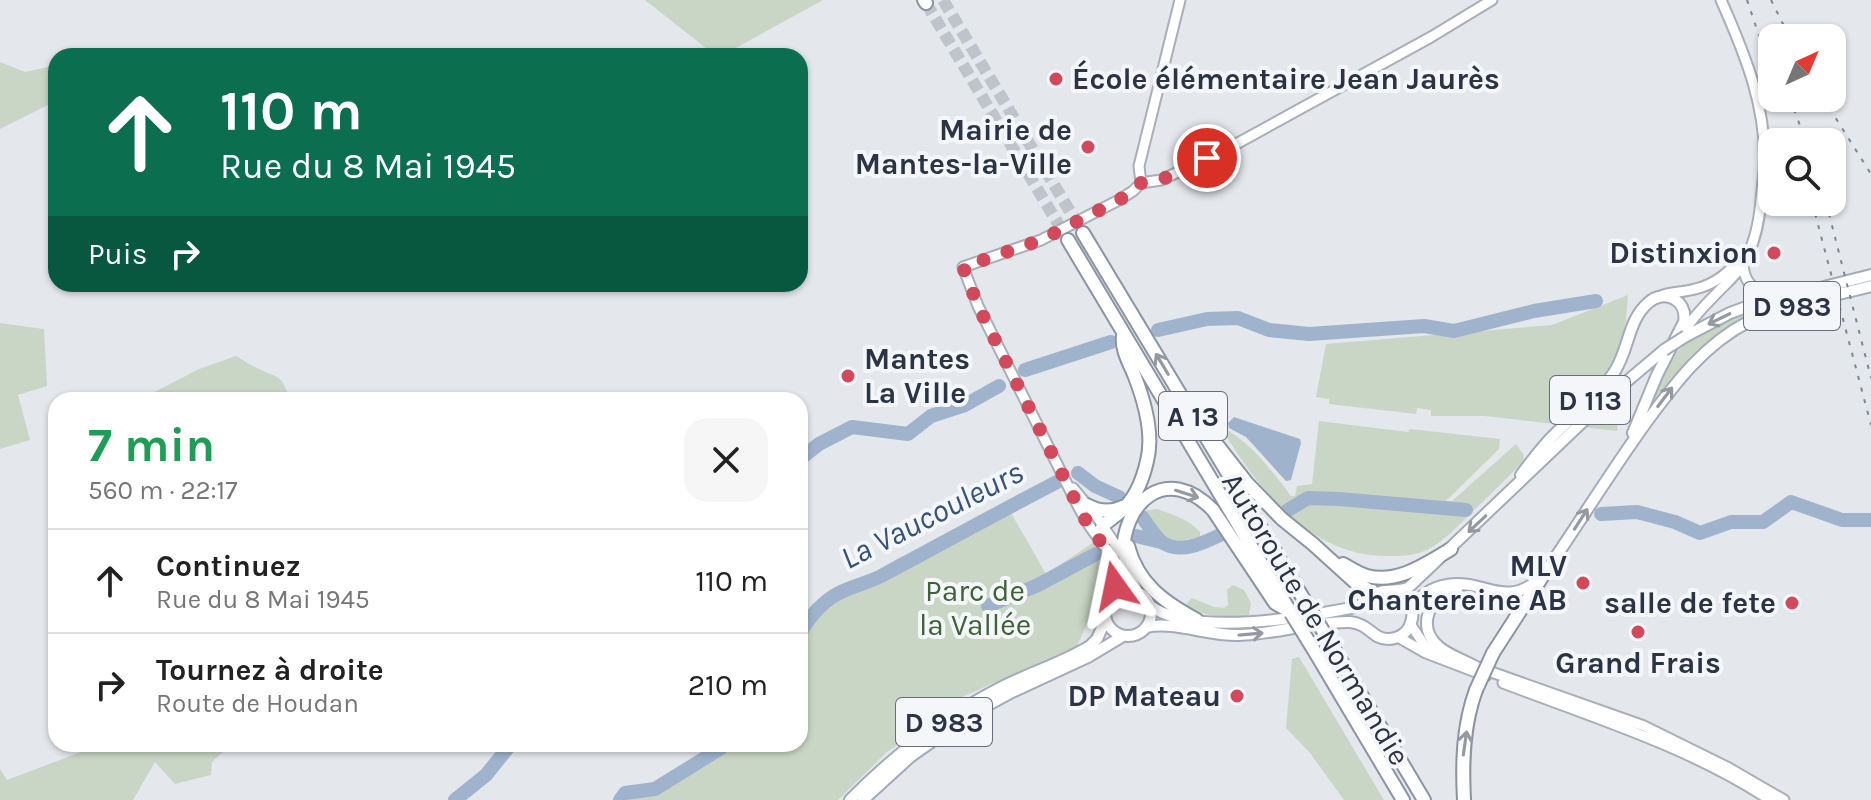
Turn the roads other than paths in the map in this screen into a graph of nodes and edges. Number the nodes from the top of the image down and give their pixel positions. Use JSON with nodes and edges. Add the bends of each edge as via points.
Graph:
{"nodes":[{"id":1,"x":1180,"y":0,"type":"edge"},
{"id":2,"x":1492,"y":0,"type":"edge"},
{"id":3,"x":1721,"y":0,"type":"edge"},
{"id":4,"x":1762,"y":128,"type":"edge"},
{"id":5,"x":1141,"y":183,"type":"junction"},
{"id":6,"x":1758,"y":209,"type":"edge"},
{"id":7,"x":1759,"y":216,"type":"edge"},
{"id":8,"x":1083,"y":233,"type":"tunnel mouth"},
{"id":9,"x":1068,"y":240,"type":"tunnel mouth"},
{"id":10,"x":1743,"y":264,"type":"junction"},
{"id":11,"x":1871,"y":275,"type":"edge"},
{"id":12,"x":1871,"y":286,"type":"edge"},
{"id":13,"x":1807,"y":290,"type":"junction"},
{"id":14,"x":1663,"y":295,"type":"junction"},
{"id":15,"x":1123,"y":332,"type":"junction"},
{"id":16,"x":1664,"y":356,"type":"junction"},
{"id":17,"x":1202,"y":430,"type":"junction"},
{"id":18,"x":1619,"y":460,"type":"junction"},
{"id":19,"x":1066,"y":480,"type":"junction"},
{"id":20,"x":1503,"y":500,"type":"junction"},
{"id":21,"x":1131,"y":501,"type":"junction"},
{"id":22,"x":1087,"y":505,"type":"junction"},
{"id":23,"x":1104,"y":526,"type":"junction"},
{"id":24,"x":1126,"y":526,"type":"junction"},
{"id":25,"x":1103,"y":543,"type":"junction"},
{"id":26,"x":1451,"y":549,"type":"junction"},
{"id":27,"x":1323,"y":553,"type":"junction"},
{"id":28,"x":1123,"y":559,"type":"junction"},
{"id":29,"x":1542,"y":577,"type":"junction"},
{"id":30,"x":1479,"y":587,"type":"junction"},
{"id":31,"x":1138,"y":592,"type":"junction"},
{"id":32,"x":1395,"y":592,"type":"junction"},
{"id":33,"x":1112,"y":597,"type":"junction"},
{"id":34,"x":1372,"y":598,"type":"junction"},
{"id":35,"x":1280,"y":602,"type":"junction"},
{"id":36,"x":1149,"y":605,"type":"junction"},
{"id":37,"x":1412,"y":611,"type":"junction"},
{"id":38,"x":1106,"y":619,"type":"junction"},
{"id":39,"x":1197,"y":620,"type":"junction"},
{"id":40,"x":1411,"y":625,"type":"junction"},
{"id":41,"x":1146,"y":627,"type":"junction"},
{"id":42,"x":1367,"y":628,"type":"junction"},
{"id":43,"x":1123,"y":636,"type":"junction"},
{"id":44,"x":1398,"y":637,"type":"junction"},
{"id":45,"x":1478,"y":668,"type":"junction"},
{"id":46,"x":850,"y":800,"type":"edge"},
{"id":47,"x":863,"y":800,"type":"edge"},
{"id":48,"x":1403,"y":800,"type":"edge"},
{"id":49,"x":1424,"y":800,"type":"edge"},
{"id":50,"x":1464,"y":800,"type":"edge"},
{"id":51,"x":1770,"y":800,"type":"edge"},
{"id":52,"x":1784,"y":800,"type":"edge"}],
"edges":[{"from":1,"to":5,"type":"main road","via":[[1140,161]]},
{"from":2,"to":5,"type":"main road","via":[[1227,149],[1161,180]]},
{"from":3,"to":4,"type":"main road","number":"D 113","via":[[1742,47]]},
{"from":5,"to":19,"type":"main road","via":[[1048,237],[963,267]]},
{"from":6,"to":14,"type":"main road","number":"D 113","via":[[1734,266],[1708,285]]},
{"from":7,"to":10,"type":"main road","number":"D 113"},
{"from":17,"to":8,"type":"highway","name":"Autoroute de Normandie","number":"A 13","one_way":true},
{"from":9,"to":15,"type":"highway","name":"Autoroute de Normandie","number":"A 13"},
{"from":10,"to":13,"type":"main road","via":[[1747,281],[1758,290]]},
{"from":10,"to":16,"type":"main road","number":"D 113"},
{"from":11,"to":13,"type":"main road","number":"D 983"},
{"from":18,"to":12,"type":"main road","number":"D 983","one_way":true,"via":[[1678,381],[1718,341],[1779,309]]},
{"from":13,"to":16,"type":"main road","number":"D 983","one_way":true,"bridge":true,"via":[[1730,313],[1686,336]]},
{"from":14,"to":16,"type":"main road","number":"D 113","via":[[1676,300],[1685,316]]},
{"from":14,"to":20,"type":"main road","number":"D 113","via":[[1637,316],[1607,382],[1549,440]]},
{"from":15,"to":21,"type":"highway","via":[[1122,345],[1143,397],[1149,434],[1148,460]]},
{"from":15,"to":35,"type":"highway","name":"Autoroute de Normandie","number":"A 13"},
{"from":16,"to":18,"type":"main road","number":"D 113"},
{"from":16,"to":20,"type":"main road","number":"D 983","via":[[1613,393]]},
{"from":17,"to":27,"type":"highway","via":[[1263,500]]},
{"from":17,"to":49,"type":"highway","name":"Autoroute de Normandie","number":"A 13","bridge":true},
{"from":29,"to":18,"type":"main road","number":"D 983","one_way":true},
{"from":19,"to":22,"type":"main road"},
{"from":19,"to":25,"type":"main road"},
{"from":20,"to":26,"type":"main road","number":"D 983","one_way":true},
{"from":21,"to":22,"type":"highway","via":[[1106,511]]},
{"from":21,"to":23,"type":"highway"},
{"from":22,"to":23,"type":"main road"},
{"from":23,"to":25,"type":"highway"},
{"from":23,"to":28,"type":"main road"},
{"from":24,"to":28,"type":"highway"},
{"from":24,"to":35,"type":"highway","one_way":true,"via":[[1136,507],[1155,493],[1176,489],[1194,495],[1220,519]]},
{"from":24,"to":39,"type":"highway","via":[[1129,549],[1143,580],[1165,602]]},
{"from":25,"to":33,"type":"main road","via":[[1116,569]]},
{"from":26,"to":27,"type":"highway","via":[[1414,571],[1383,577],[1365,576]]},
{"from":26,"to":32,"type":"main road","number":"D 983","via":[[1411,586]]},
{"from":27,"to":34,"type":"highway"},
{"from":28,"to":31,"type":"main road"},
{"from":29,"to":30,"type":"main road","via":[[1511,593]]},
{"from":50,"to":29,"type":"highway","one_way":true,"bridge":true,"via":[[1470,706],[1493,653]]},
{"from":30,"to":37,"type":"main road","via":[[1436,588]]},
{"from":30,"to":45,"type":"main road","via":[[1444,593],[1428,618],[1437,645]]},
{"from":31,"to":33,"type":"main road","via":[[1124,590]]},
{"from":31,"to":36,"type":"main road"},
{"from":32,"to":34,"type":"main road"},
{"from":32,"to":37,"type":"main road"},
{"from":33,"to":38,"type":"main road"},
{"from":34,"to":39,"type":"main road","via":[[1362,606],[1251,623]]},
{"from":34,"to":42,"type":"main road","via":[[1364,613]]},
{"from":35,"to":48,"type":"highway","name":"Autoroute de Normandie","bridge":true},
{"from":36,"to":39,"type":"main road","via":[[1164,614]]},
{"from":36,"to":41,"type":"main road"},
{"from":37,"to":40,"type":"main road"},
{"from":38,"to":43,"type":"main road"},
{"from":38,"to":46,"type":"main road","number":"D 983","via":[[1087,648],[957,713],[910,745]]},
{"from":40,"to":44,"type":"main road"},
{"from":40,"to":45,"type":"main road","via":[[1425,646]]},
{"from":41,"to":42,"type":"main road","one_way":true,"via":[[1227,635],[1343,622]]},
{"from":41,"to":43,"type":"main road"},
{"from":42,"to":44,"type":"main road","via":[[1382,639]]},
{"from":43,"to":47,"type":"main road","via":[[971,714],[910,757]]},
{"from":44,"to":51,"type":"main road","via":[[1648,738]]},
{"from":45,"to":52,"type":"main road","via":[[1638,724]]}]}
